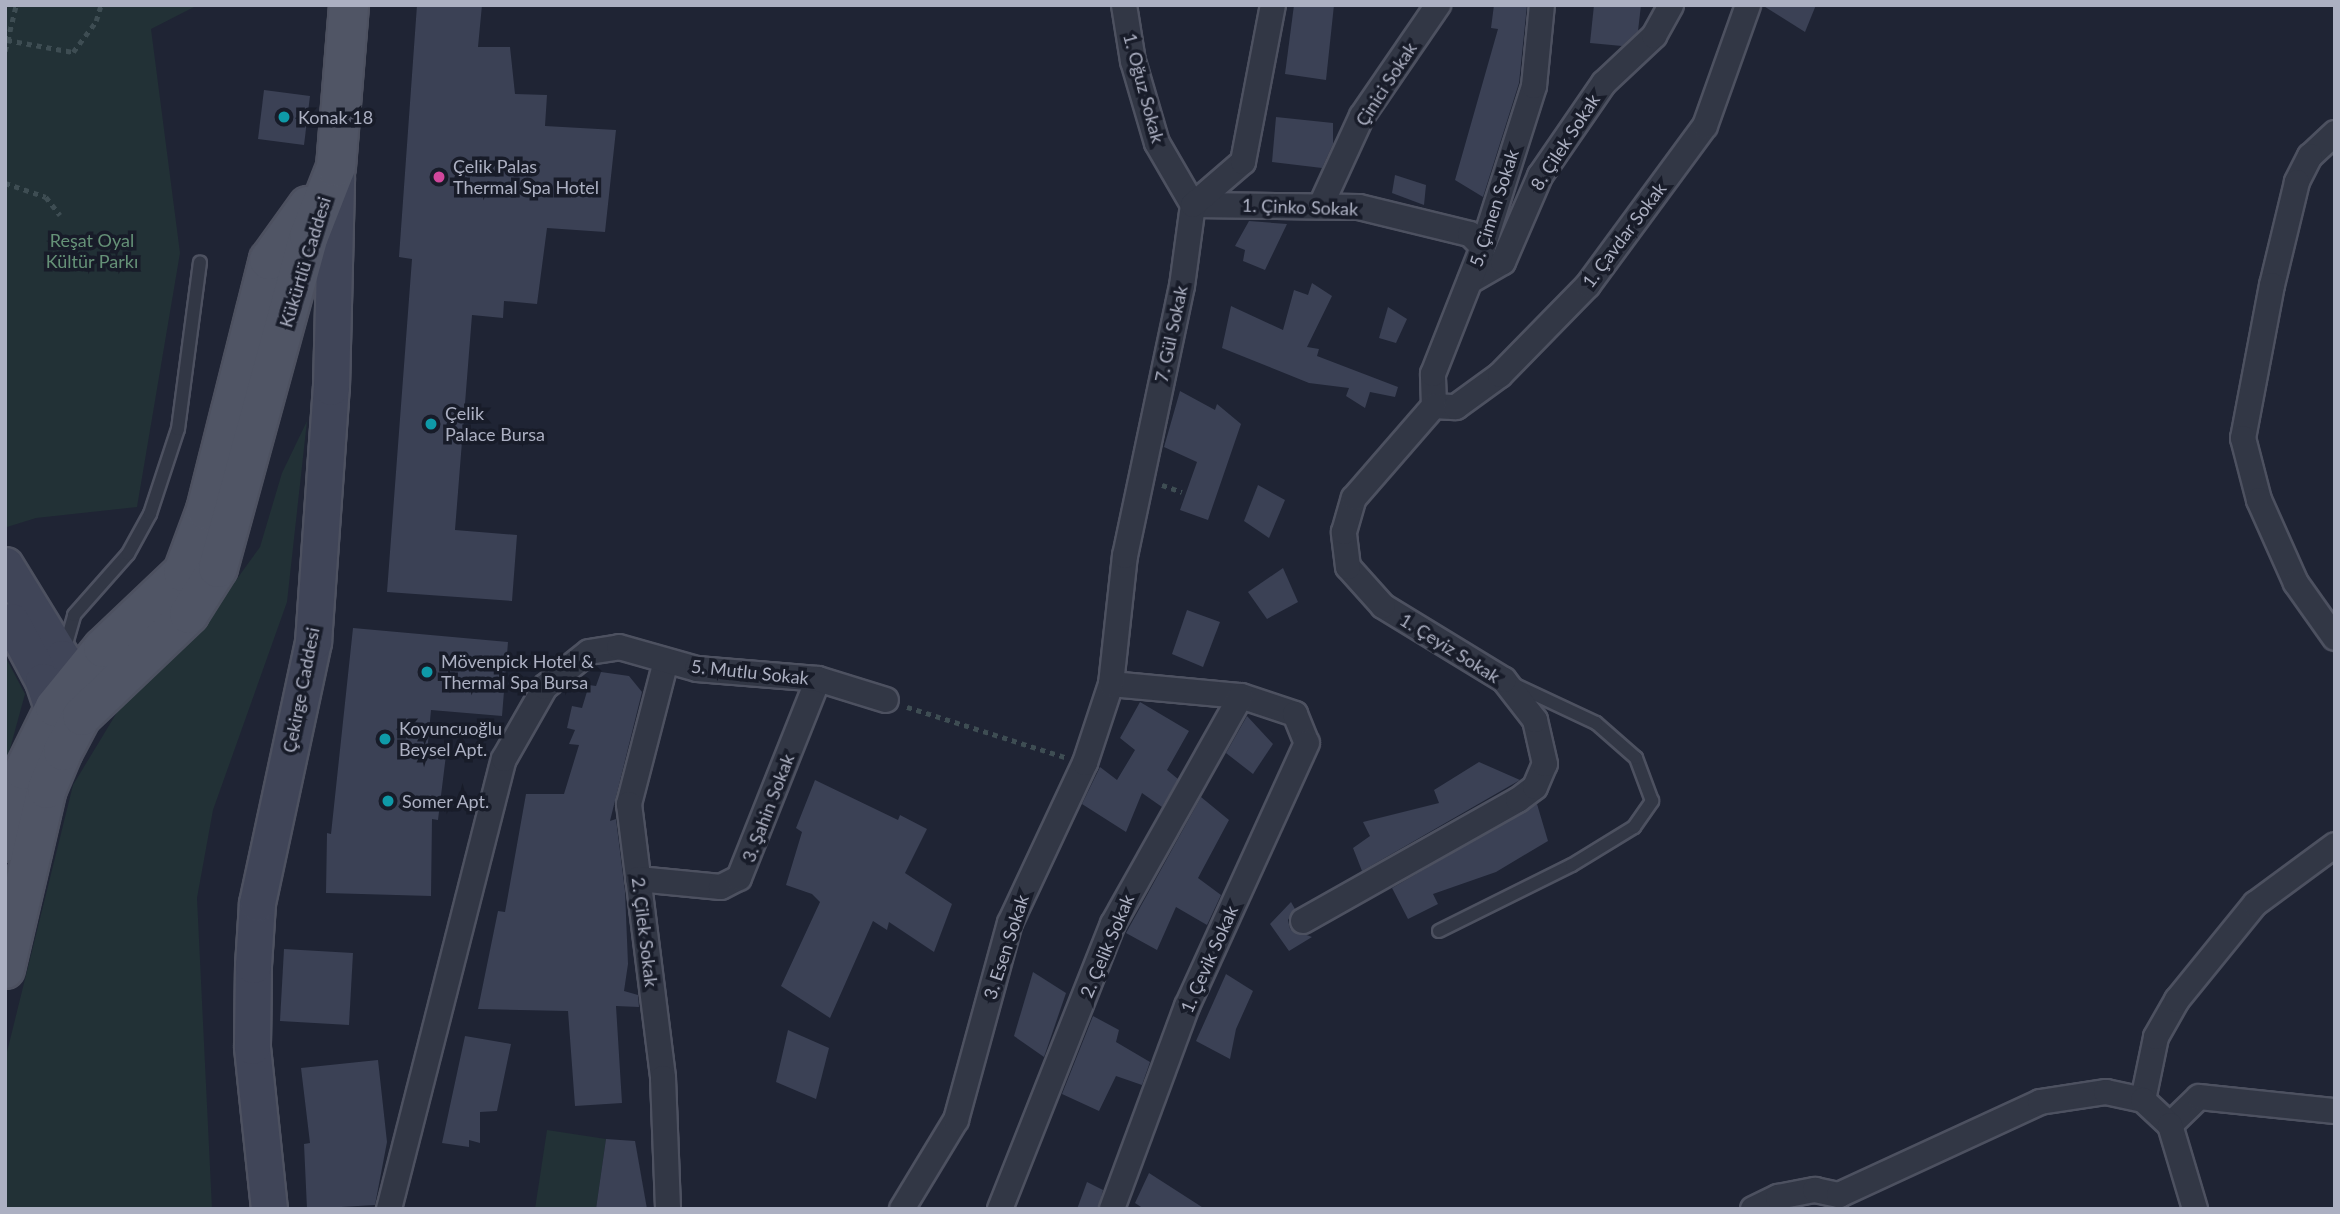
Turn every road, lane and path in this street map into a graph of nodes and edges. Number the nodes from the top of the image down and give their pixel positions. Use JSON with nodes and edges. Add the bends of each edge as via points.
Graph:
{"nodes":[{"id":1,"x":16,"y":5,"type":"edge"},
{"id":2,"x":100,"y":5,"type":"edge"},
{"id":3,"x":329,"y":5,"type":"edge"},
{"id":4,"x":349,"y":5,"type":"edge"},
{"id":5,"x":1124,"y":5,"type":"edge"},
{"id":6,"x":1273,"y":5,"type":"edge"},
{"id":7,"x":1438,"y":5,"type":"edge"},
{"id":8,"x":1542,"y":5,"type":"edge"},
{"id":9,"x":1671,"y":5,"type":"edge"},
{"id":10,"x":1748,"y":5,"type":"edge"},
{"id":11,"x":7,"y":40,"type":"junction"},
{"id":12,"x":5,"y":51,"type":"edge"},
{"id":13,"x":2335,"y":133,"type":"edge"},
{"id":14,"x":336,"y":167,"type":"junction"},
{"id":15,"x":5,"y":183,"type":"edge"},
{"id":16,"x":1193,"y":205,"type":"junction"},
{"id":17,"x":1321,"y":205,"type":"junction"},
{"id":18,"x":60,"y":215,"type":"dead end"},
{"id":19,"x":1483,"y":247,"type":"junction"},
{"id":20,"x":200,"y":262,"type":"dead end"},
{"id":21,"x":1470,"y":281,"type":"junction"},
{"id":22,"x":1434,"y":406,"type":"junction"},
{"id":23,"x":5,"y":565,"type":"edge"},
{"id":24,"x":5,"y":612,"type":"edge"},
{"id":25,"x":2335,"y":638,"type":"edge"},
{"id":26,"x":666,"y":661,"type":"junction"},
{"id":27,"x":71,"y":666,"type":"junction"},
{"id":28,"x":119,"y":676,"type":"junction"},
{"id":29,"x":818,"y":680,"type":"junction"},
{"id":30,"x":1504,"y":680,"type":"junction"},
{"id":31,"x":1111,"y":684,"type":"junction"},
{"id":32,"x":1241,"y":696,"type":"junction"},
{"id":33,"x":886,"y":700,"type":"joint"},
{"id":34,"x":55,"y":707,"type":"junction"},
{"id":35,"x":63,"y":751,"type":"junction"},
{"id":36,"x":1085,"y":763,"type":"junction"},
{"id":37,"x":14,"y":778,"type":"edge"},
{"id":38,"x":5,"y":842,"type":"edge"},
{"id":39,"x":2335,"y":845,"type":"edge"},
{"id":40,"x":638,"y":879,"type":"junction"},
{"id":41,"x":1303,"y":921,"type":"dead end"},
{"id":42,"x":1439,"y":931,"type":"dead end"},
{"id":43,"x":5,"y":969,"type":"edge"},
{"id":44,"x":2143,"y":1100,"type":"junction"},
{"id":45,"x":2335,"y":1111,"type":"edge"},
{"id":46,"x":2170,"y":1125,"type":"junction"},
{"id":47,"x":1844,"y":1202,"type":"edge"},
{"id":48,"x":269,"y":1209,"type":"edge"},
{"id":49,"x":389,"y":1209,"type":"edge"},
{"id":50,"x":668,"y":1209,"type":"edge"},
{"id":51,"x":902,"y":1209,"type":"edge"},
{"id":52,"x":1000,"y":1209,"type":"edge"},
{"id":53,"x":1112,"y":1209,"type":"edge"},
{"id":54,"x":1752,"y":1209,"type":"edge"},
{"id":55,"x":2195,"y":1209,"type":"edge"}],
"edges":[{"from":1,"to":11,"type":"path"},
{"from":2,"to":11,"type":"path","via":[[96,21],[74,51]]},
{"from":3,"to":14,"type":"main road","name":"Çekirge Caddesi"},
{"from":4,"to":14,"type":"main road","name":"Çekirge Caddesi"},
{"from":5,"to":16,"type":"street","name":"1. Oğuz Sokak","via":[[1133,61],[1157,143]]},
{"from":6,"to":16,"type":"street","via":[[1243,162]]},
{"from":7,"to":17,"type":"street","name":"Çinici Sokak","via":[[1362,116]]},
{"from":8,"to":19,"type":"street","name":"5. Çimen Sokak","via":[[1534,86]]},
{"from":9,"to":21,"type":"street","name":"8. Çilek Sokak","via":[[1654,36],[1604,83],[1540,176],[1503,262]]},
{"from":10,"to":22,"type":"street","name":"1. Çavdar Sokak","via":[[1705,126],[1588,285],[1500,375],[1456,407]]},
{"from":11,"to":12,"type":"path"},
{"from":13,"to":25,"type":"street","via":[[2310,156],[2297,182],[2243,438],[2259,499],[2296,583]]},
{"from":14,"to":27,"type":"main road","name":"Kükürtlü Caddesi","via":[[269,260],[206,510],[183,572]]},
{"from":14,"to":28,"type":"main road","name":"Kükürtlü Caddesi","via":[[309,236],[218,568],[188,614]]},
{"from":14,"to":48,"type":"main road","name":"Çekirge Caddesi","via":[[331,387],[313,642],[257,903],[253,965],[252,1046]]},
{"from":15,"to":18,"type":"path","via":[[46,197]]},
{"from":16,"to":17,"type":"street","name":"1. Çinko Sokak"},
{"from":16,"to":31,"type":"street","name":"7. Gül Sokak","via":[[1182,286],[1125,556]]},
{"from":17,"to":19,"type":"street","name":"1. Çinko Sokak","via":[[1419,219],[1470,234]]},
{"from":19,"to":21,"type":"street","name":"5. Çimen Sokak"},
{"from":20,"to":27,"type":"lane","via":[[178,429],[150,513],[128,554],[74,615]]},
{"from":21,"to":22,"type":"street","name":"5. Çimen Sokak","via":[[1433,374]]},
{"from":22,"to":30,"type":"street","name":"1. Çeyiz Sokak","via":[[1354,498],[1344,532],[1348,567],[1383,606]]},
{"from":23,"to":27,"type":"main road"},
{"from":24,"to":34,"type":"main road"},
{"from":26,"to":29,"type":"street","name":"5. Mutlu Sokak","via":[[697,670]]},
{"from":26,"to":40,"type":"street","name":"2. Çilek Sokak","via":[[629,804]]},
{"from":26,"to":49,"type":"street","name":"5. Mutlu Sokak","via":[[620,647],[589,652],[545,687],[504,759]]},
{"from":27,"to":28,"type":"main road","via":[[94,680]]},
{"from":27,"to":34,"type":"main road","name":"Kükürtlü Caddesi"},
{"from":28,"to":35,"type":"main road","name":"Kükürtlü Caddesi","via":[[82,716]]},
{"from":29,"to":33,"type":"street","name":"5. Mutlu Sokak"},
{"from":29,"to":40,"type":"street","name":"3. Şahin Sokak","via":[[739,878],[721,887]]},
{"from":30,"to":41,"type":"street","name":"1. Çeyiz Sokak","via":[[1535,720],[1545,764],[1535,788]]},
{"from":30,"to":42,"type":"lane","via":[[1596,723],[1636,758],[1651,801],[1634,827]]},
{"from":31,"to":32,"type":"street"},
{"from":31,"to":36,"type":"street","name":"3. Esen Sokak"},
{"from":32,"to":52,"type":"street","name":"2. Çelik Sokak","via":[[1113,924]]},
{"from":32,"to":53,"type":"street","name":"1. Çevik Sokak","via":[[1295,714],[1307,743],[1187,1006]]},
{"from":33,"to":36,"type":"path"},
{"from":34,"to":35,"type":"main road"},
{"from":34,"to":37,"type":"main road","name":"Kükürtlü Caddesi"},
{"from":35,"to":43,"type":"main road","name":"Kükürtlü Caddesi","via":[[47,789]]},
{"from":36,"to":51,"type":"street","name":"3. Esen Sokak","via":[[1010,923],[956,1120]]},
{"from":37,"to":38,"type":"main road","name":"Kükürtlü Caddesi"},
{"from":39,"to":44,"type":"street","via":[[2255,904],[2177,1000],[2156,1037]]},
{"from":40,"to":50,"type":"street","name":"2. Çilek Sokak","via":[[663,1078]]},
{"from":44,"to":46,"type":"street"},
{"from":44,"to":47,"type":"street","via":[[2106,1091],[2040,1102]]},
{"from":45,"to":46,"type":"street","via":[[2199,1097]]},
{"from":46,"to":55,"type":"street"},
{"from":47,"to":54,"type":"street","via":[[1815,1190],[1778,1197]]}]}
